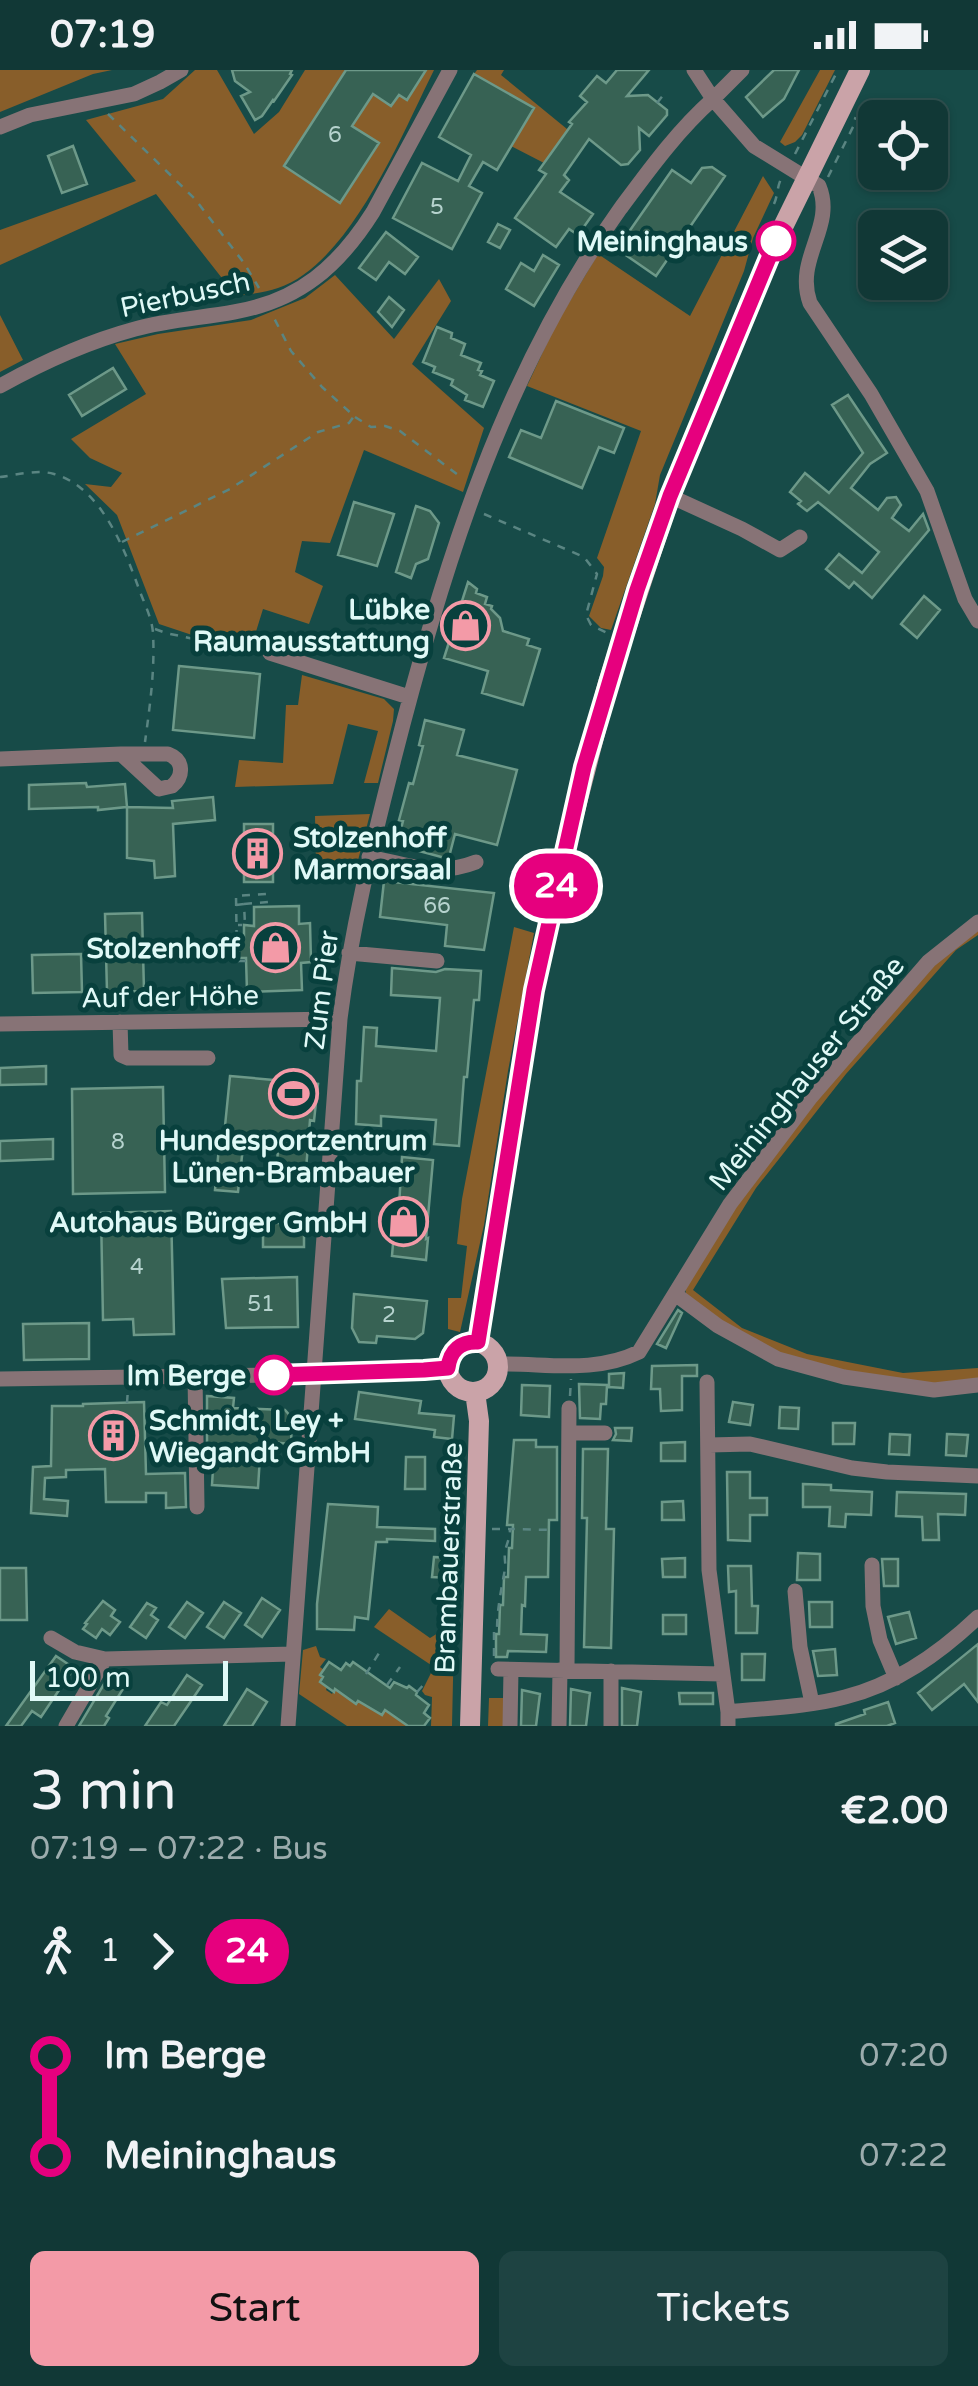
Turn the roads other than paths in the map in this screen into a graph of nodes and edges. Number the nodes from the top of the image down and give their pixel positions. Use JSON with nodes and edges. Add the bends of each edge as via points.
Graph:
{"nodes":[{"id":1,"x":180,"y":70,"type":"edge"},
{"id":2,"x":450,"y":70,"type":"edge"},
{"id":3,"x":694,"y":70,"type":"edge"},
{"id":4,"x":742,"y":70,"type":"edge"},
{"id":5,"x":860,"y":70,"type":"edge"},
{"id":6,"x":713,"y":99,"type":"junction"},
{"id":7,"x":0,"y":127,"type":"edge"},
{"id":8,"x":806,"y":177,"type":"junction"},
{"id":9,"x":0,"y":386,"type":"edge"},
{"id":10,"x":670,"y":496,"type":"junction"},
{"id":11,"x":800,"y":536,"type":"dead end"},
{"id":12,"x":978,"y":621,"type":"edge"},
{"id":13,"x":270,"y":653,"type":"road end"},
{"id":14,"x":410,"y":697,"type":"junction"},
{"id":15,"x":120,"y":754,"type":"junction"},
{"id":16,"x":0,"y":759,"type":"edge"},
{"id":17,"x":370,"y":857,"type":"junction"},
{"id":18,"x":476,"y":862,"type":"dead end"},
{"id":19,"x":978,"y":922,"type":"edge"},
{"id":20,"x":349,"y":953,"type":"junction"},
{"id":21,"x":437,"y":962,"type":"dead end"},
{"id":22,"x":340,"y":1019,"type":"junction"},
{"id":23,"x":120,"y":1022,"type":"junction"},
{"id":24,"x":0,"y":1024,"type":"edge"},
{"id":25,"x":208,"y":1058,"type":"dead end"},
{"id":26,"x":675,"y":1294,"type":"junction"},
{"id":27,"x":478,"y":1342,"type":"junction"},
{"id":28,"x":498,"y":1364,"type":"junction"},
{"id":29,"x":448,"y":1368,"type":"junction"},
{"id":30,"x":313,"y":1373,"type":"junction"},
{"id":31,"x":196,"y":1376,"type":"junction"},
{"id":32,"x":0,"y":1379,"type":"edge"},
{"id":33,"x":707,"y":1382,"type":"dead end"},
{"id":34,"x":978,"y":1385,"type":"edge"},
{"id":35,"x":476,"y":1392,"type":"junction"},
{"id":36,"x":569,"y":1408,"type":"road end"},
{"id":37,"x":569,"y":1432,"type":"junction"},
{"id":38,"x":605,"y":1433,"type":"dead end"},
{"id":39,"x":709,"y":1445,"type":"junction"},
{"id":40,"x":978,"y":1476,"type":"edge"},
{"id":41,"x":197,"y":1507,"type":"dead end"},
{"id":42,"x":872,"y":1564,"type":"dead end"},
{"id":43,"x":795,"y":1592,"type":"dead end"},
{"id":44,"x":978,"y":1617,"type":"edge"},
{"id":45,"x":51,"y":1638,"type":"dead end"},
{"id":46,"x":292,"y":1654,"type":"junction"},
{"id":47,"x":105,"y":1659,"type":"junction"},
{"id":48,"x":564,"y":1670,"type":"junction"},
{"id":49,"x":612,"y":1671,"type":"junction"},
{"id":50,"x":722,"y":1674,"type":"junction"},
{"id":51,"x":896,"y":1678,"type":"junction"},
{"id":52,"x":812,"y":1703,"type":"junction"},
{"id":53,"x":728,"y":1719,"type":"edge"},
{"id":54,"x":66,"y":1726,"type":"edge"},
{"id":55,"x":288,"y":1726,"type":"edge"},
{"id":56,"x":470,"y":1726,"type":"edge"},
{"id":57,"x":510,"y":1726,"type":"edge"},
{"id":58,"x":559,"y":1726,"type":"edge"},
{"id":59,"x":611,"y":1726,"type":"edge"}],
"edges":[{"from":1,"to":7,"type":"street","via":[[134,94]]},
{"from":2,"to":9,"type":"street","name":"Pierbusch","via":[[359,234],[326,272],[267,303],[106,337]]},
{"from":3,"to":6,"type":"street"},
{"from":4,"to":6,"type":"street"},
{"from":5,"to":8,"type":"main road"},
{"from":6,"to":8,"type":"street","via":[[754,146]]},
{"from":6,"to":14,"type":"street","name":"Zum Pier","via":[[667,146],[582,267],[530,358],[476,485]]},
{"from":8,"to":10,"type":"main road"},
{"from":8,"to":12,"type":"street","via":[[820,186],[824,202],[805,278],[810,304],[927,491]]},
{"from":10,"to":11,"type":"street","via":[[780,550]]},
{"from":10,"to":27,"type":"main road","via":[[584,767],[534,990]]},
{"from":13,"to":14,"type":"street"},
{"from":14,"to":17,"type":"street","name":"Zum Pier"},
{"from":15,"to":15,"type":"street","via":[[168,754],[181,769],[176,782],[159,789]]},
{"from":15,"to":16,"type":"street"},
{"from":17,"to":18,"type":"street","via":[[439,871]]},
{"from":17,"to":20,"type":"street","name":"Zum Pier"},
{"from":19,"to":26,"type":"street","name":"Meininghauser Straße","via":[[928,961],[811,1098],[730,1204]]},
{"from":20,"to":21,"type":"street"},
{"from":20,"to":22,"type":"street","name":"Zum Pier"},
{"from":22,"to":23,"type":"street","name":"Auf der Höhe"},
{"from":22,"to":30,"type":"street","name":"Zum Pier"},
{"from":23,"to":24,"type":"street","name":"Auf der Höhe"},
{"from":23,"to":25,"type":"street","via":[[119,1047],[128,1058]]},
{"from":26,"to":28,"type":"street","name":"Meininghauser Straße","via":[[639,1352],[622,1360]]},
{"from":26,"to":34,"type":"street","via":[[778,1359],[934,1390]]},
{"from":27,"to":28,"type":"main road"},
{"from":27,"to":29,"type":"main road","via":[[457,1348]]},
{"from":28,"to":35,"type":"main road","via":[[495,1379]]},
{"from":29,"to":30,"type":"street"},
{"from":29,"to":35,"type":"main road","via":[[456,1386]]},
{"from":30,"to":31,"type":"street"},
{"from":30,"to":46,"type":"street","name":"Zum Pier"},
{"from":31,"to":32,"type":"street"},
{"from":31,"to":41,"type":"street"},
{"from":33,"to":39,"type":"street"},
{"from":35,"to":56,"type":"main road","name":"Brambauerstraße"},
{"from":36,"to":37,"type":"street"},
{"from":37,"to":38,"type":"street"},
{"from":37,"to":48,"type":"street"},
{"from":39,"to":40,"type":"street","via":[[750,1444],[870,1470]]},
{"from":39,"to":50,"type":"street","via":[[709,1570]]},
{"from":42,"to":51,"type":"street","via":[[880,1640]]},
{"from":43,"to":52,"type":"street"},
{"from":44,"to":51,"type":"street"},
{"from":45,"to":47,"type":"street"},
{"from":46,"to":47,"type":"street"},
{"from":46,"to":55,"type":"street","name":"Zum Pier"},
{"from":47,"to":54,"type":"street"},
{"from":48,"to":49,"type":"street"},
{"from":48,"to":57,"type":"street","via":[[501,1667]]},
{"from":48,"to":58,"type":"street"},
{"from":49,"to":50,"type":"street"},
{"from":49,"to":59,"type":"street"},
{"from":50,"to":53,"type":"street"},
{"from":51,"to":52,"type":"street"},
{"from":52,"to":53,"type":"street"}]}
